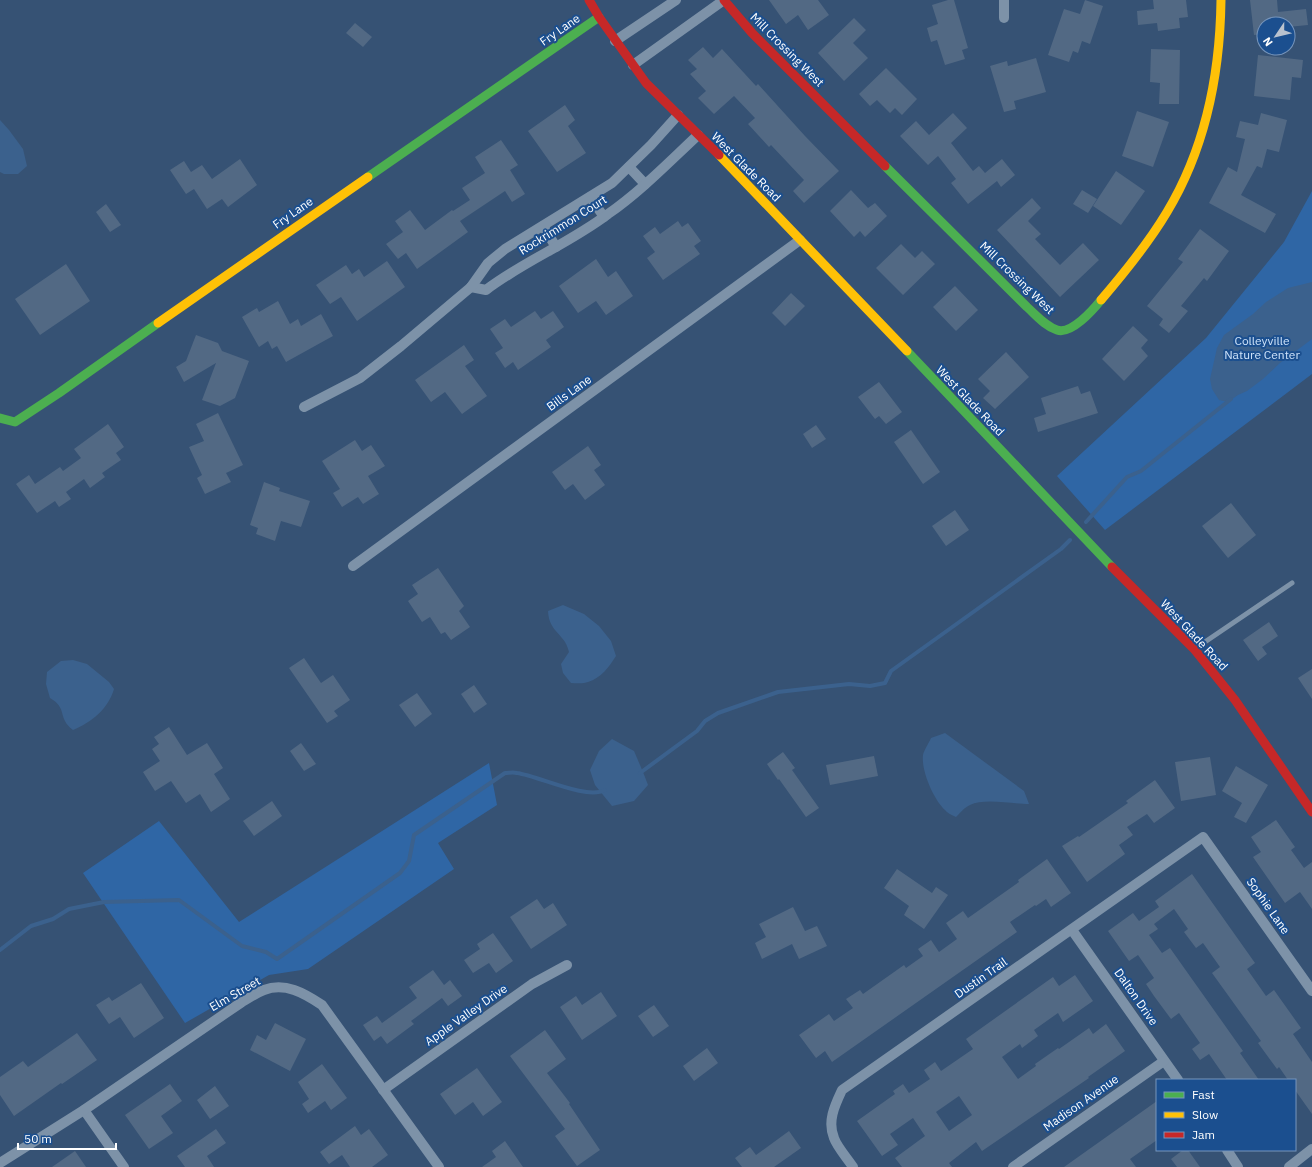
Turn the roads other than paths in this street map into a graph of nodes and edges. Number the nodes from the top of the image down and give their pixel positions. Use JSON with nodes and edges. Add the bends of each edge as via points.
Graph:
{"nodes":[{"id":1,"x":589,"y":0,"type":"edge"},
{"id":2,"x":676,"y":0,"type":"edge"},
{"id":3,"x":724,"y":0,"type":"edge"},
{"id":4,"x":1004,"y":0,"type":"edge"},
{"id":5,"x":1222,"y":0,"type":"edge"},
{"id":6,"x":599,"y":17,"type":"junction"},
{"id":7,"x":1004,"y":18,"type":"dead end"},
{"id":8,"x":615,"y":41,"type":"junction"},
{"id":9,"x":633,"y":65,"type":"junction"},
{"id":10,"x":678,"y":115,"type":"junction"},
{"id":11,"x":698,"y":135,"type":"junction"},
{"id":12,"x":629,"y":167,"type":"junction"},
{"id":13,"x":645,"y":184,"type":"junction"},
{"id":14,"x":590,"y":197,"type":"junction"},
{"id":15,"x":604,"y":217,"type":"junction"},
{"id":16,"x":544,"y":226,"type":"junction"},
{"id":17,"x":800,"y":240,"type":"junction"},
{"id":18,"x":556,"y":247,"type":"junction"},
{"id":19,"x":471,"y":287,"type":"junction"},
{"id":20,"x":304,"y":407,"type":"dead end"},
{"id":21,"x":0,"y":418,"type":"edge"},
{"id":22,"x":353,"y":566,"type":"dead end"},
{"id":23,"x":1292,"y":583,"type":"dead end"},
{"id":24,"x":1194,"y":650,"type":"junction"},
{"id":25,"x":1312,"y":812,"type":"edge"},
{"id":26,"x":1203,"y":837,"type":"joint"},
{"id":27,"x":1072,"y":930,"type":"junction"},
{"id":28,"x":567,"y":965,"type":"dead end"},
{"id":29,"x":1312,"y":991,"type":"edge"},
{"id":30,"x":1164,"y":1061,"type":"junction"},
{"id":31,"x":1177,"y":1079,"type":"edge"},
{"id":32,"x":383,"y":1090,"type":"junction"},
{"id":33,"x":84,"y":1110,"type":"junction"},
{"id":34,"x":1312,"y":1149,"type":"edge"},
{"id":35,"x":1227,"y":1151,"type":"edge"},
{"id":36,"x":0,"y":1163,"type":"edge"},
{"id":37,"x":124,"y":1167,"type":"edge"},
{"id":38,"x":439,"y":1167,"type":"edge"},
{"id":39,"x":853,"y":1167,"type":"edge"},
{"id":40,"x":1013,"y":1167,"type":"edge"},
{"id":41,"x":1238,"y":1167,"type":"edge"},
{"id":42,"x":1289,"y":1167,"type":"edge"}],
"edges":[{"from":1,"to":6,"type":"street","name":"West Glade Road"},
{"from":2,"to":8,"type":"street"},
{"from":3,"to":5,"type":"street","name":"Mill Crossing West","via":[[752,33],[1027,306],[1052,328],[1061,331],[1070,329],[1097,305],[1126,272],[1182,184],[1197,147],[1210,103],[1216,69]]},
{"from":3,"to":9,"type":"street"},
{"from":4,"to":7,"type":"street"},
{"from":6,"to":8,"type":"street","name":"West Glade Road"},
{"from":6,"to":21,"type":"street","name":"Fry Lane","via":[[22,418],[15,422]]},
{"from":8,"to":9,"type":"street","name":"West Glade Road"},
{"from":9,"to":10,"type":"street","name":"West Glade Road","via":[[646,83]]},
{"from":10,"to":11,"type":"street","name":"West Glade Road"},
{"from":10,"to":12,"type":"street","name":"Rockrimmon Court"},
{"from":11,"to":13,"type":"street","name":"Rockrimmon Court"},
{"from":11,"to":17,"type":"street","name":"West Glade Road"},
{"from":12,"to":13,"type":"street"},
{"from":12,"to":14,"type":"street","name":"Rockrimmon Court","via":[[612,183]]},
{"from":13,"to":15,"type":"street","name":"Rockrimmon Court"},
{"from":14,"to":15,"type":"street"},
{"from":14,"to":16,"type":"street","name":"Rockrimmon Court"},
{"from":15,"to":18,"type":"street","name":"Rockrimmon Court"},
{"from":16,"to":18,"type":"street"},
{"from":16,"to":19,"type":"street","name":"Rockrimmon Court","via":[[505,249],[488,263]]},
{"from":17,"to":22,"type":"street","name":"Bills Lane"},
{"from":17,"to":24,"type":"street","name":"West Glade Road"},
{"from":18,"to":19,"type":"street","name":"Rockrimmon Court","via":[[506,275],[486,290]]},
{"from":19,"to":20,"type":"street","name":"Rockrimmon Court","via":[[360,378]]},
{"from":23,"to":24,"type":"lane"},
{"from":24,"to":25,"type":"street","name":"West Glade Road","via":[[1235,700]]},
{"from":26,"to":27,"type":"street","name":"Dustin Trail"},
{"from":26,"to":29,"type":"street","name":"Sophie Lane"},
{"from":27,"to":30,"type":"street","name":"Dalton Drive"},
{"from":27,"to":39,"type":"street","name":"Dustin Trail","via":[[842,1090],[831,1124],[834,1139]]},
{"from":28,"to":32,"type":"street","name":"Apple Valley Drive","via":[[532,984]]},
{"from":30,"to":31,"type":"street","name":"Dalton Drive"},
{"from":30,"to":40,"type":"street","name":"Madison Avenue"},
{"from":32,"to":33,"type":"street","name":"Elm Street","via":[[322,1005],[297,990],[275,987],[263,990],[242,1002]]},
{"from":32,"to":38,"type":"street","name":"Elm Street"},
{"from":33,"to":36,"type":"street","name":"Elm Street"},
{"from":33,"to":37,"type":"street"},
{"from":34,"to":42,"type":"street"},
{"from":35,"to":41,"type":"street"}]}
